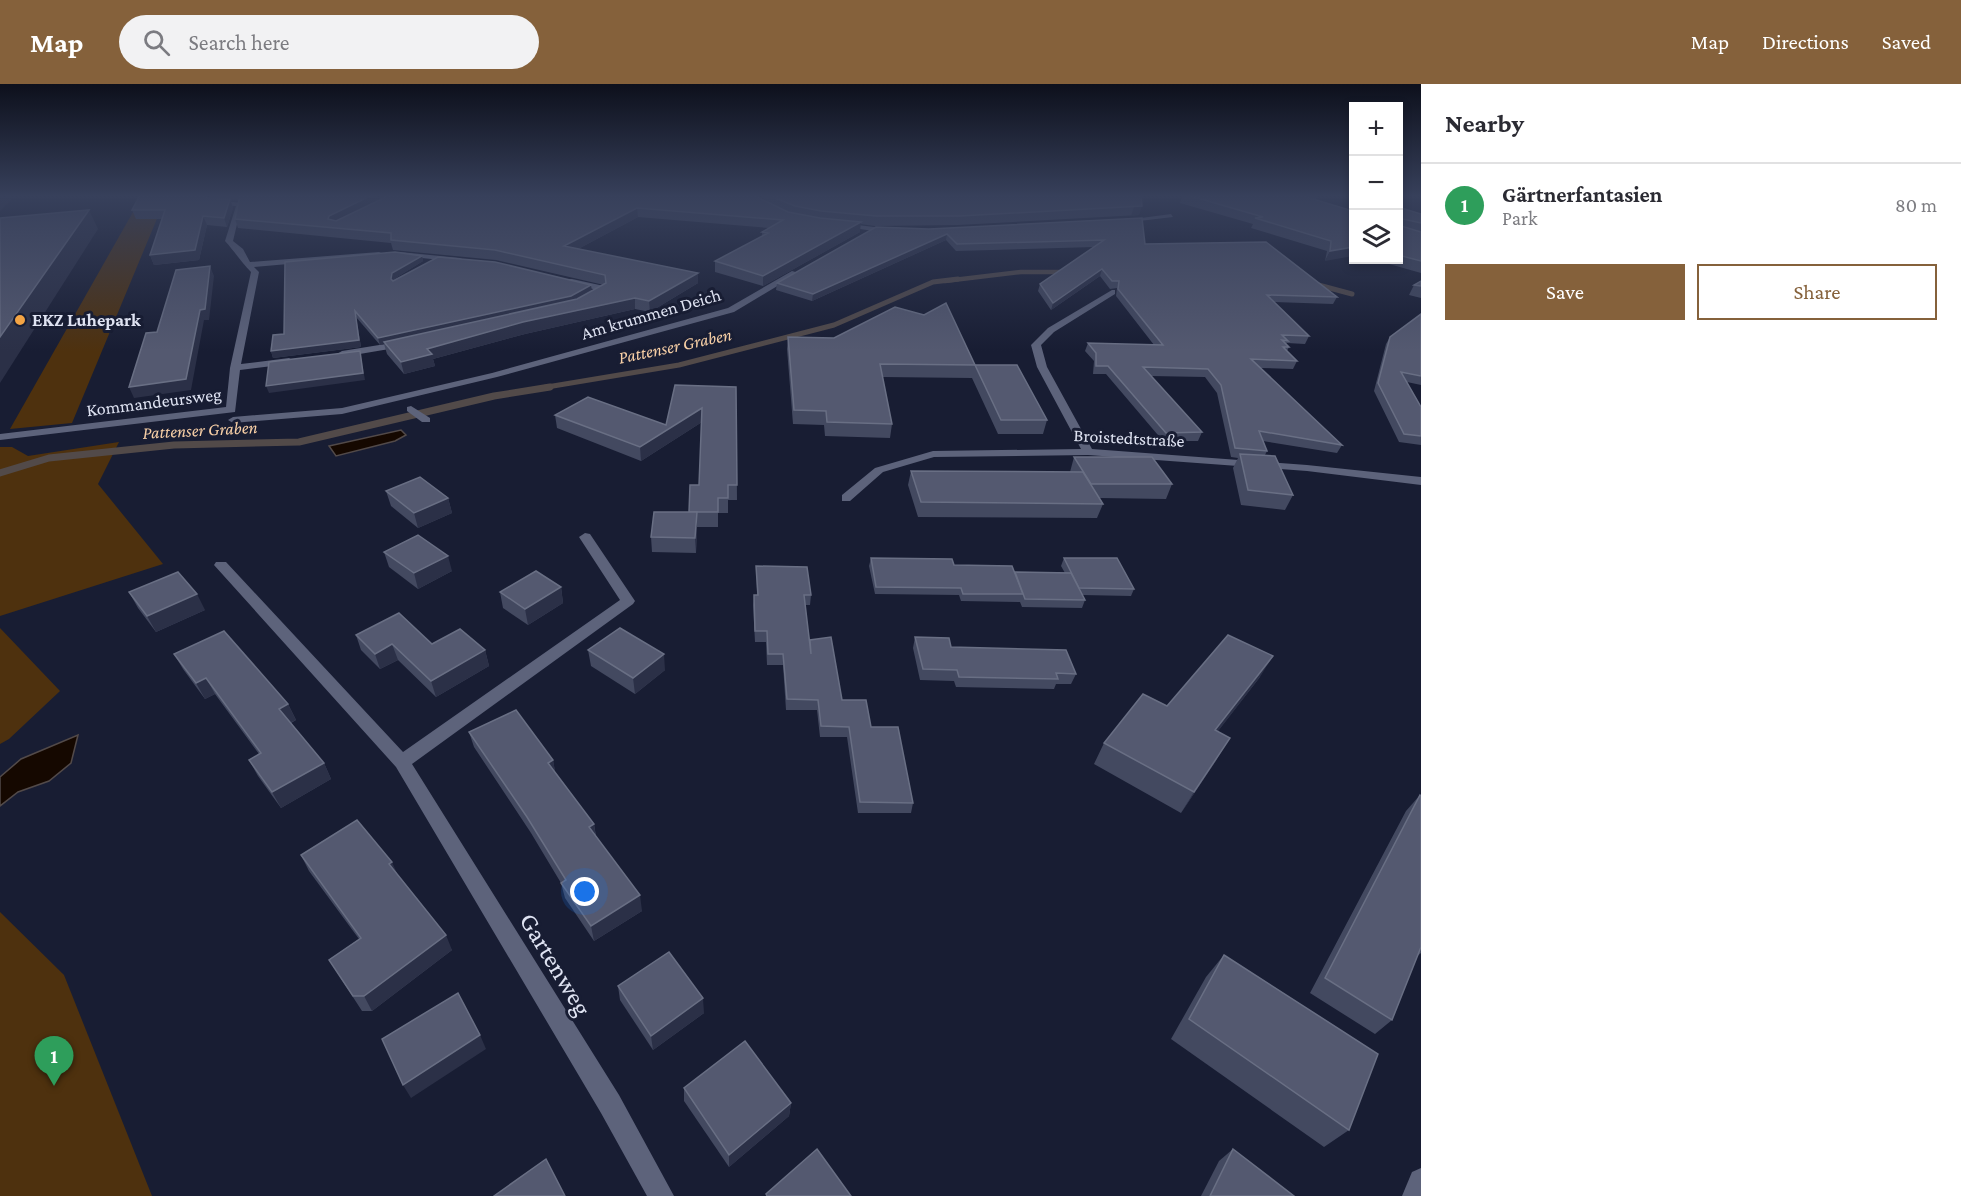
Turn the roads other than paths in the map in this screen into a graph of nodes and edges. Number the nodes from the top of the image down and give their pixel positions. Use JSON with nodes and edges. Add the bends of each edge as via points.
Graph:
{"nodes":[{"id":1,"x":235,"y":247,"type":"edge"},
{"id":2,"x":440,"y":257,"type":"junction"},
{"id":3,"x":473,"y":261,"type":"edge"},
{"id":4,"x":248,"y":265,"type":"junction"},
{"id":5,"x":423,"y":268,"type":"edge"},
{"id":6,"x":804,"y":268,"type":"edge"},
{"id":7,"x":566,"y":280,"type":"edge"},
{"id":8,"x":1112,"y":292,"type":"edge"},
{"id":9,"x":581,"y":303,"type":"edge"},
{"id":10,"x":414,"y":342,"type":"edge"},
{"id":11,"x":335,"y":355,"type":"edge"},
{"id":12,"x":302,"y":359,"type":"edge"},
{"id":13,"x":235,"y":368,"type":"junction"},
{"id":14,"x":411,"y":409,"type":"dead end"},
{"id":15,"x":233,"y":420,"type":"dead end"},
{"id":16,"x":426,"y":420,"type":"dead end"},
{"id":17,"x":0,"y":438,"type":"edge"},
{"id":18,"x":1088,"y":452,"type":"junction"},
{"id":19,"x":1421,"y":481,"type":"edge"},
{"id":20,"x":846,"y":498,"type":"dead end"},
{"id":21,"x":585,"y":537,"type":"dead end"},
{"id":22,"x":221,"y":565,"type":"dead end"},
{"id":23,"x":402,"y":762,"type":"junction"},
{"id":24,"x":1421,"y":1181,"type":"edge"},
{"id":25,"x":661,"y":1196,"type":"edge"},
{"id":26,"x":1415,"y":1196,"type":"edge"}],
"edges":[{"from":1,"to":4,"type":"street"},
{"from":2,"to":3,"type":"street"},
{"from":2,"to":4,"type":"street","via":[[392,254]]},
{"from":2,"to":5,"type":"street"},
{"from":4,"to":13,"type":"street","name":"Kommandeursweg","via":[[255,272]]},
{"from":6,"to":15,"type":"street","name":"Am krummen Deich","via":[[731,310],[494,375],[342,411]]},
{"from":7,"to":9,"type":"street","via":[[601,288],[603,292]]},
{"from":8,"to":18,"type":"street","via":[[1051,330],[1036,345],[1042,367]]},
{"from":10,"to":11,"type":"street"},
{"from":12,"to":13,"type":"street"},
{"from":13,"to":17,"type":"street","name":"Kommandeursweg","via":[[231,410]]},
{"from":14,"to":16,"type":"street"},
{"from":18,"to":19,"type":"street","name":"Broistedtstraße","via":[[1307,468]]},
{"from":18,"to":20,"type":"street","name":"Broistedtstraße","via":[[933,454],[879,470]]},
{"from":21,"to":23,"type":"street","via":[[628,601]]},
{"from":22,"to":23,"type":"street","name":"Gartenweg"},
{"from":23,"to":25,"type":"street","name":"Gartenweg","via":[[610,1104]]},
{"from":24,"to":26,"type":"street"}]}
